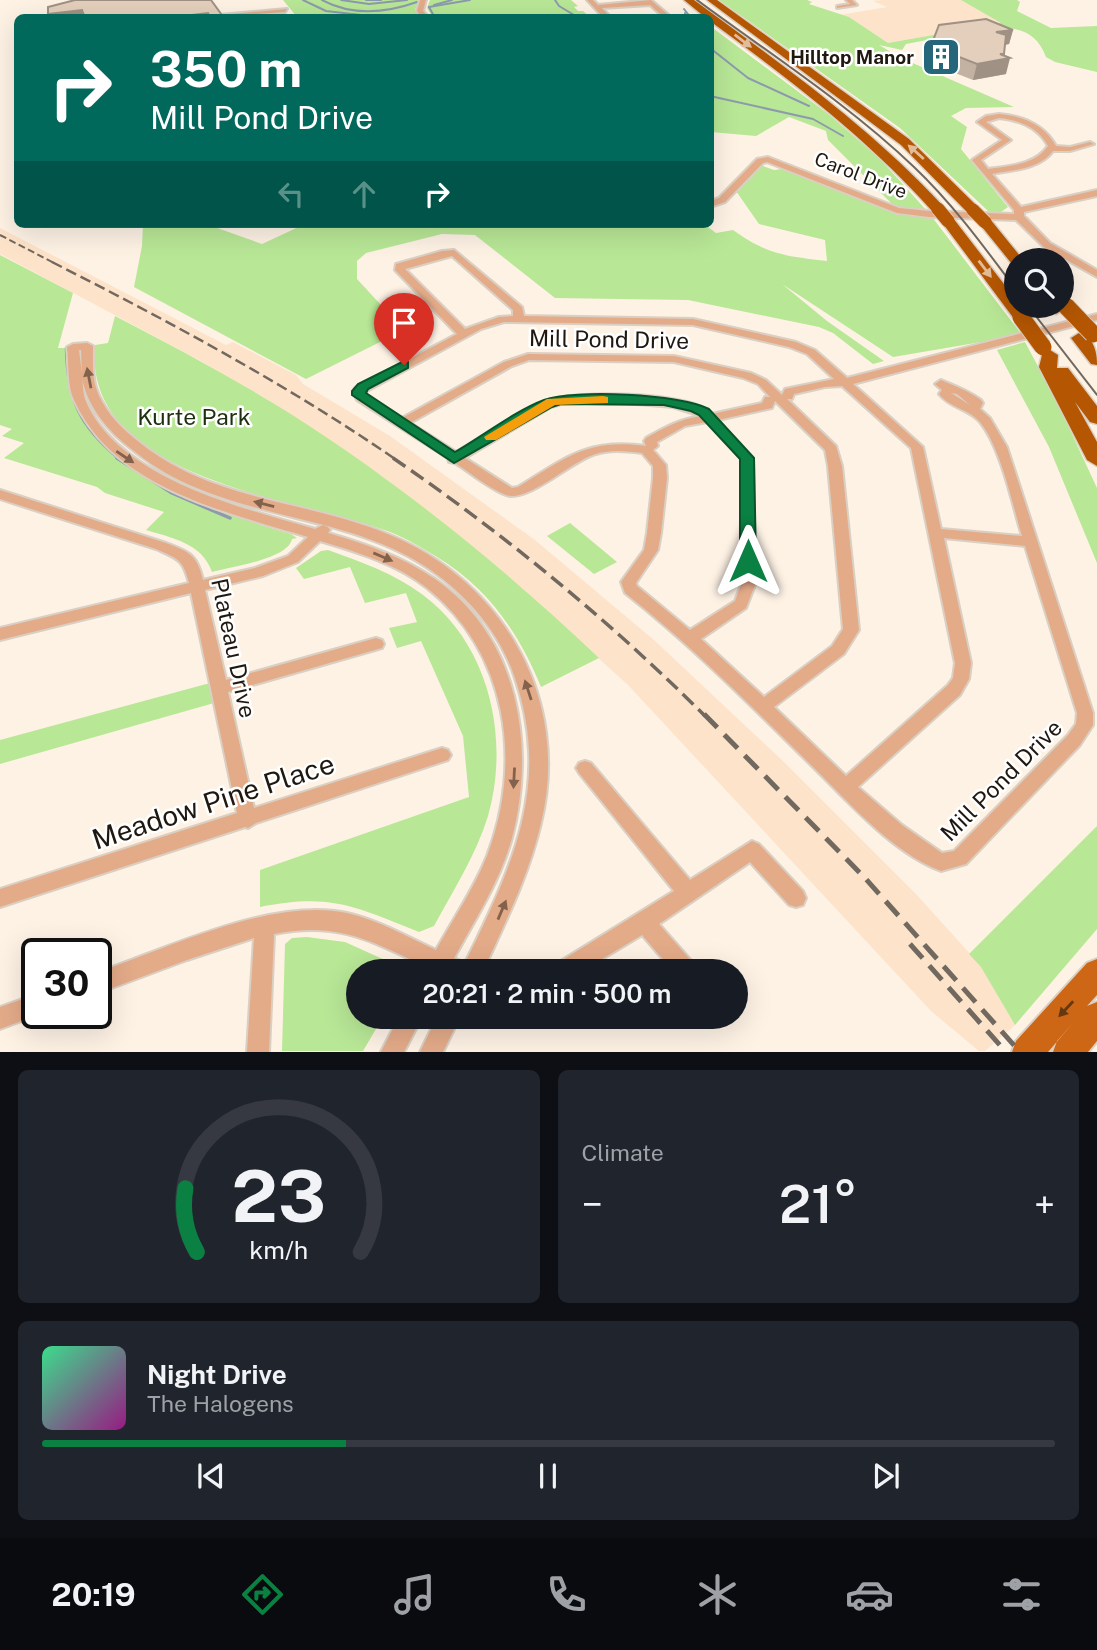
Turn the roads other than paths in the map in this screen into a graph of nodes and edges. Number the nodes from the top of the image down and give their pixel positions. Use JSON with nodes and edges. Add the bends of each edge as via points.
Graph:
{"nodes":[{"id":1,"x":278,"y":0,"type":"edge"},
{"id":2,"x":590,"y":0,"type":"edge"},
{"id":3,"x":688,"y":0,"type":"edge"},
{"id":4,"x":711,"y":0,"type":"edge"},
{"id":5,"x":849,"y":0,"type":"edge"},
{"id":6,"x":650,"y":2,"type":"edge"},
{"id":7,"x":597,"y":7,"type":"junction"},
{"id":8,"x":839,"y":7,"type":"dead end"},
{"id":9,"x":285,"y":9,"type":"junction"},
{"id":10,"x":230,"y":14,"type":"edge"},
{"id":11,"x":288,"y":14,"type":"edge"},
{"id":12,"x":604,"y":14,"type":"edge"},
{"id":13,"x":664,"y":14,"type":"edge"},
{"id":14,"x":706,"y":14,"type":"edge"},
{"id":15,"x":714,"y":20,"type":"edge"},
{"id":16,"x":1090,"y":144,"type":"dead end"},
{"id":17,"x":1051,"y":148,"type":"junction"},
{"id":18,"x":987,"y":172,"type":"junction"},
{"id":19,"x":1097,"y":193,"type":"edge"},
{"id":20,"x":714,"y":203,"type":"edge"},
{"id":21,"x":1019,"y":214,"type":"junction"},
{"id":22,"x":1006,"y":248,"type":"edge"},
{"id":23,"x":1097,"y":274,"type":"edge"},
{"id":24,"x":519,"y":318,"type":"junction"},
{"id":25,"x":1074,"y":318,"type":"edge"},
{"id":26,"x":1091,"y":332,"type":"edge"},
{"id":27,"x":463,"y":334,"type":"junction"},
{"id":28,"x":1047,"y":351,"type":"junction"},
{"id":29,"x":1097,"y":360,"type":"edge"},
{"id":30,"x":840,"y":384,"type":"junction"},
{"id":31,"x":945,"y":387,"type":"dead end"},
{"id":32,"x":778,"y":398,"type":"junction"},
{"id":33,"x":709,"y":418,"type":"junction"},
{"id":34,"x":1097,"y":418,"type":"edge"},
{"id":35,"x":403,"y":422,"type":"junction"},
{"id":36,"x":649,"y":448,"type":"junction"},
{"id":37,"x":454,"y":459,"type":"junction"},
{"id":38,"x":1097,"y":460,"type":"edge"},
{"id":39,"x":0,"y":494,"type":"edge"},
{"id":40,"x":330,"y":522,"type":"junction"},
{"id":41,"x":935,"y":533,"type":"junction"},
{"id":42,"x":318,"y":536,"type":"junction"},
{"id":43,"x":1032,"y":542,"type":"junction"},
{"id":44,"x":198,"y":587,"type":"junction"},
{"id":45,"x":0,"y":634,"type":"edge"},
{"id":46,"x":690,"y":638,"type":"junction"},
{"id":47,"x":376,"y":644,"type":"dead end"},
{"id":48,"x":220,"y":688,"type":"junction"},
{"id":49,"x":762,"y":707,"type":"junction"},
{"id":50,"x":442,"y":755,"type":"dead end"},
{"id":51,"x":585,"y":768,"type":"dead end"},
{"id":52,"x":845,"y":787,"type":"junction"},
{"id":53,"x":248,"y":820,"type":"junction"},
{"id":54,"x":687,"y":891,"type":"junction"},
{"id":55,"x":0,"y":898,"type":"edge"},
{"id":56,"x":796,"y":898,"type":"dead end"},
{"id":57,"x":644,"y":922,"type":"junction"},
{"id":58,"x":263,"y":925,"type":"junction"},
{"id":59,"x":421,"y":959,"type":"edge"},
{"id":60,"x":442,"y":959,"type":"edge"},
{"id":61,"x":478,"y":959,"type":"edge"},
{"id":62,"x":583,"y":959,"type":"edge"},
{"id":63,"x":676,"y":959,"type":"edge"},
{"id":64,"x":1097,"y":973,"type":"edge"},
{"id":65,"x":112,"y":978,"type":"edge"},
{"id":66,"x":21,"y":1011,"type":"edge"},
{"id":67,"x":1097,"y":1017,"type":"edge"},
{"id":68,"x":0,"y":1018,"type":"edge"},
{"id":69,"x":404,"y":1029,"type":"edge"},
{"id":70,"x":443,"y":1029,"type":"edge"},
{"id":71,"x":1030,"y":1048,"type":"edge"},
{"id":72,"x":258,"y":1052,"type":"edge"},
{"id":73,"x":392,"y":1052,"type":"edge"},
{"id":74,"x":431,"y":1052,"type":"edge"},
{"id":75,"x":1068,"y":1052,"type":"edge"}],
"edges":[{"from":1,"to":9,"type":"street"},
{"from":2,"to":7,"type":"street"},
{"from":3,"to":14,"type":"highway","one_way":true,"bridge":true},
{"from":22,"to":4,"type":"highway","one_way":true,"bridge":true,"via":[[905,142]]},
{"from":5,"to":8,"type":"street","via":[[854,5]]},
{"from":6,"to":7,"type":"street"},
{"from":6,"to":13,"type":"street"},
{"from":7,"to":12,"type":"street"},
{"from":9,"to":10,"type":"street"},
{"from":9,"to":11,"type":"street"},
{"from":15,"to":28,"type":"highway","one_way":true,"bridge":true,"via":[[864,134],[910,177]]},
{"from":16,"to":17,"type":"street"},
{"from":17,"to":18,"type":"street","via":[[1037,161]]},
{"from":17,"to":18,"type":"street","via":[[1049,138],[1033,127],[1012,118],[985,118],[981,122],[1006,140],[976,160]]},
{"from":18,"to":21,"type":"street"},
{"from":19,"to":21,"type":"street"},
{"from":20,"to":21,"type":"street","name":"Carol Drive","via":[[768,159],[897,210],[940,215]]},
{"from":21,"to":23,"type":"street","via":[[1047,245]]},
{"from":24,"to":27,"type":"street","name":"Mill Pond Drive","via":[[491,321]]},
{"from":24,"to":27,"type":"street","name":"Mill Pond Drive","via":[[518,309],[458,255],[447,253],[401,264],[400,270]]},
{"from":24,"to":30,"type":"street","name":"Mill Pond Drive","via":[[693,322],[800,346]]},
{"from":25,"to":26,"type":"highway"},
{"from":26,"to":29,"type":"highway"},
{"from":26,"to":30,"type":"street","name":"Mill Pond Drive"},
{"from":27,"to":35,"type":"street","name":"Mill Pond Drive","via":[[360,388],[361,397]]},
{"from":28,"to":34,"type":"highway"},
{"from":28,"to":38,"type":"highway","via":[[1048,367]]},
{"from":30,"to":32,"type":"street","name":"Mill Pond Drive"},
{"from":30,"to":41,"type":"street","name":"Mill Pond Drive","via":[[917,447]]},
{"from":31,"to":43,"type":"street","name":"Mill Pond Drive","via":[[945,394],[962,408],[974,410],[993,431]]},
{"from":32,"to":33,"type":"street","name":"Mill Pond Drive","via":[[768,405]]},
{"from":32,"to":35,"type":"street","name":"Mill Pond Drive","via":[[747,374],[685,360],[528,357]]},
{"from":32,"to":49,"type":"street","name":"Mill Pond Drive","via":[[831,449],[851,630],[838,650]]},
{"from":33,"to":36,"type":"street","name":"Mill Pond Drive"},
{"from":33,"to":37,"type":"street","via":[[695,407],[664,401],[560,400]]},
{"from":33,"to":46,"type":"street","via":[[747,458],[748,585],[741,604]]},
{"from":35,"to":37,"type":"street","name":"Mill Pond Drive"},
{"from":36,"to":37,"type":"street","name":"Mill Pond Drive","via":[[608,447],[580,453],[516,492],[501,488]]},
{"from":36,"to":46,"type":"street","name":"Mill Pond Drive","via":[[659,465],[660,478],[654,533],[651,550],[628,582],[630,589]]},
{"from":39,"to":44,"type":"street","name":"Plateau Drive","via":[[184,556],[192,565]]},
{"from":40,"to":42,"type":"street"},
{"from":40,"to":42,"type":"street","one_way":true,"via":[[247,500],[158,462],[106,417],[92,393],[87,346],[73,347],[71,369],[79,398],[91,424],[116,451],[184,491]]},
{"from":61,"to":40,"type":"street","one_way":true,"via":[[501,916],[531,838],[540,775],[530,690],[505,634],[469,591],[405,548]]},
{"from":41,"to":43,"type":"street"},
{"from":41,"to":52,"type":"street","name":"Mill Pond Drive","via":[[963,663],[961,679]]},
{"from":42,"to":44,"type":"street","via":[[293,559]]},
{"from":42,"to":60,"type":"street","one_way":true,"via":[[397,563],[446,596],[474,625],[506,686],[516,740],[513,796],[485,880]]},
{"from":43,"to":52,"type":"street","name":"Mill Pond Drive","via":[[1081,697],[1085,713],[1080,733],[951,862],[932,858]]},
{"from":44,"to":45,"type":"street"},
{"from":44,"to":48,"type":"street","name":"Plateau Drive"},
{"from":46,"to":49,"type":"street","name":"Mill Pond Drive"},
{"from":47,"to":48,"type":"street"},
{"from":48,"to":53,"type":"street","name":"Plateau Drive"},
{"from":49,"to":52,"type":"street","name":"Mill Pond Drive"},
{"from":50,"to":53,"type":"street","name":"Meadow Pine Place"},
{"from":51,"to":54,"type":"street"},
{"from":53,"to":55,"type":"street","name":"Meadow Pine Place"},
{"from":54,"to":56,"type":"street","via":[[752,850]]},
{"from":54,"to":57,"type":"street"},
{"from":57,"to":62,"type":"street"},
{"from":57,"to":63,"type":"street"},
{"from":58,"to":59,"type":"street","via":[[319,918],[347,923]]},
{"from":58,"to":65,"type":"street"},
{"from":58,"to":72,"type":"street"},
{"from":64,"to":71,"type":"main road","one_way":true},
{"from":66,"to":68,"type":"street"},
{"from":67,"to":75,"type":"main road"},
{"from":69,"to":73,"type":"street"},
{"from":70,"to":74,"type":"street"}]}
